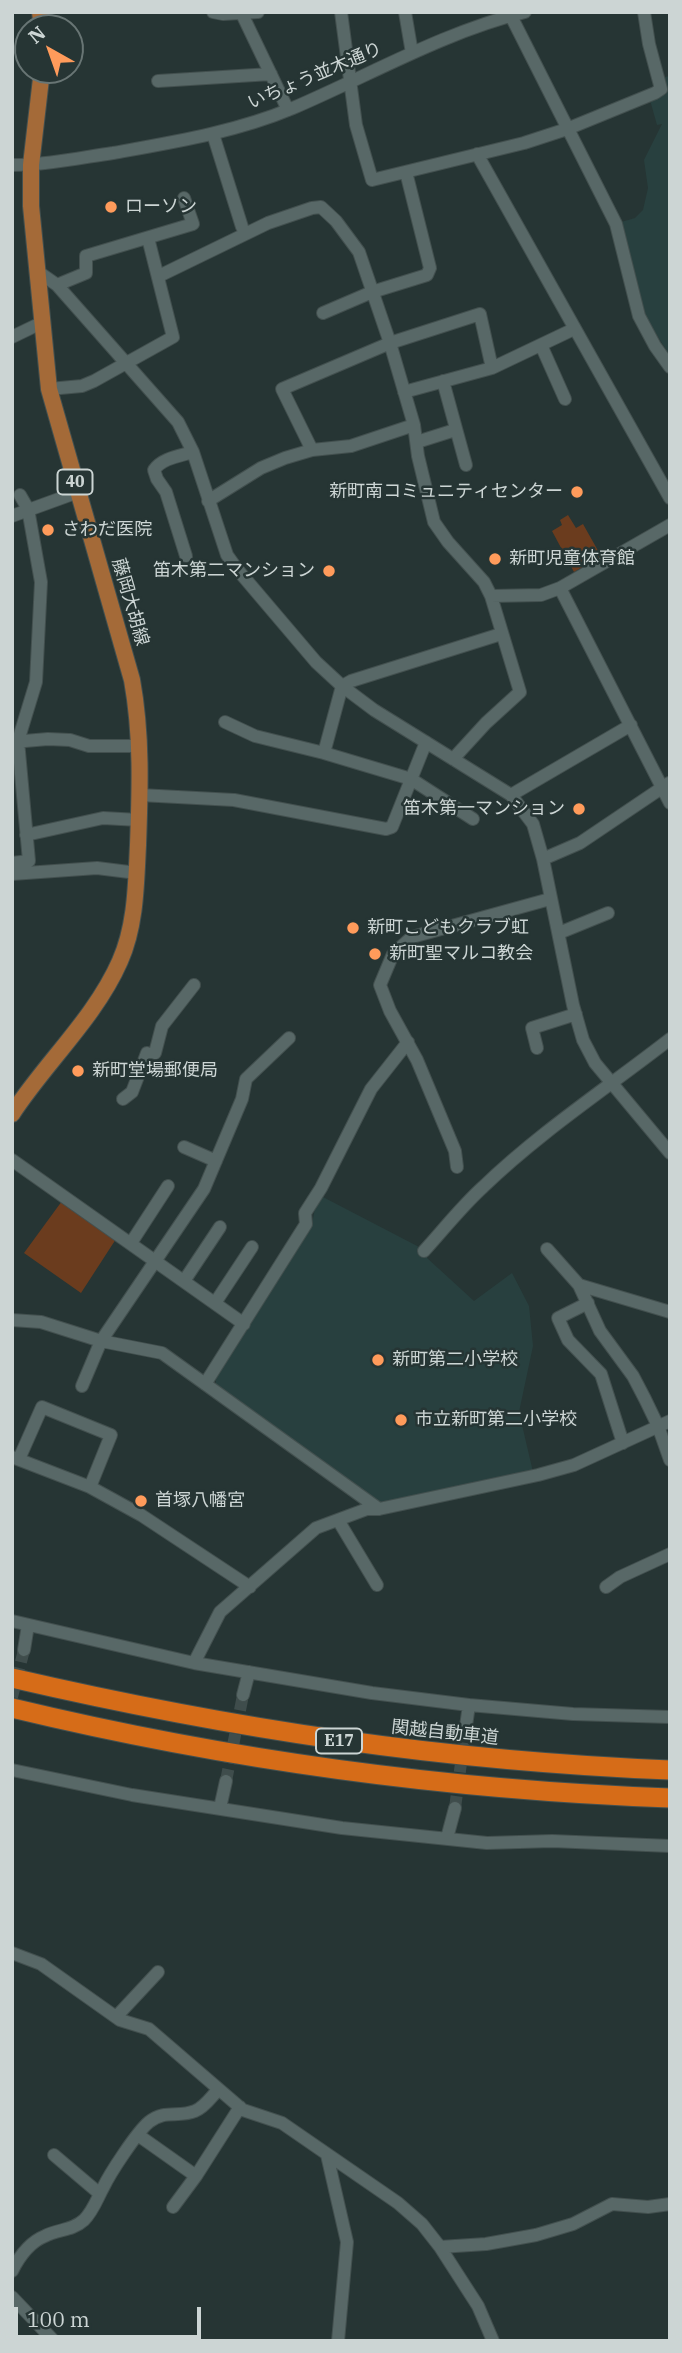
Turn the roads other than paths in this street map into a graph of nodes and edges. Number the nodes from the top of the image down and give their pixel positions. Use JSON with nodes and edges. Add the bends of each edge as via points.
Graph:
{"nodes":[{"id":1,"x":213,"y":12,"type":"edge"},
{"id":2,"x":258,"y":12,"type":"edge"},
{"id":3,"x":341,"y":12,"type":"edge"},
{"id":4,"x":405,"y":12,"type":"edge"},
{"id":5,"x":525,"y":12,"type":"edge"},
{"id":6,"x":644,"y":12,"type":"edge"},
{"id":7,"x":243,"y":14,"type":"junction"},
{"id":8,"x":503,"y":15,"type":"edge"},
{"id":9,"x":412,"y":53,"type":"junction"},
{"id":10,"x":271,"y":74,"type":"junction"},
{"id":11,"x":158,"y":81,"type":"dead end"},
{"id":12,"x":350,"y":83,"type":"junction"},
{"id":13,"x":41,"y":84,"type":"edge"},
{"id":14,"x":288,"y":110,"type":"junction"},
{"id":15,"x":567,"y":129,"type":"junction"},
{"id":16,"x":212,"y":134,"type":"junction"},
{"id":17,"x":477,"y":154,"type":"junction"},
{"id":18,"x":12,"y":165,"type":"edge"},
{"id":19,"x":31,"y":165,"type":"junction"},
{"id":20,"x":406,"y":172,"type":"junction"},
{"id":21,"x":184,"y":198,"type":"dead end"},
{"id":22,"x":242,"y":227,"type":"dead end"},
{"id":23,"x":148,"y":238,"type":"junction"},
{"id":24,"x":37,"y":271,"type":"junction"},
{"id":25,"x":159,"y":276,"type":"junction"},
{"id":26,"x":57,"y":285,"type":"junction"},
{"id":27,"x":372,"y":292,"type":"junction"},
{"id":28,"x":323,"y":313,"type":"dead end"},
{"id":29,"x":41,"y":323,"type":"junction"},
{"id":30,"x":574,"y":328,"type":"junction"},
{"id":31,"x":12,"y":338,"type":"edge"},
{"id":32,"x":390,"y":343,"type":"junction"},
{"id":33,"x":541,"y":345,"type":"junction"},
{"id":34,"x":126,"y":362,"type":"junction"},
{"id":35,"x":670,"y":367,"type":"edge"},
{"id":36,"x":492,"y":368,"type":"junction"},
{"id":37,"x":443,"y":381,"type":"junction"},
{"id":38,"x":49,"y":389,"type":"junction"},
{"id":39,"x":404,"y":393,"type":"junction"},
{"id":40,"x":565,"y":399,"type":"dead end"},
{"id":41,"x":414,"y":425,"type":"junction"},
{"id":42,"x":455,"y":430,"type":"junction"},
{"id":43,"x":417,"y":442,"type":"junction"},
{"id":44,"x":312,"y":450,"type":"junction"},
{"id":45,"x":193,"y":452,"type":"junction"},
{"id":46,"x":466,"y":465,"type":"dead end"},
{"id":47,"x":78,"y":492,"type":"junction"},
{"id":48,"x":20,"y":495,"type":"dead end"},
{"id":49,"x":670,"y":498,"type":"edge"},
{"id":50,"x":208,"y":501,"type":"junction"},
{"id":51,"x":28,"y":509,"type":"junction"},
{"id":52,"x":12,"y":516,"type":"edge"},
{"id":53,"x":670,"y":525,"type":"edge"},
{"id":54,"x":186,"y":556,"type":"dead end"},
{"id":55,"x":560,"y":588,"type":"junction"},
{"id":56,"x":491,"y":596,"type":"junction"},
{"id":57,"x":501,"y":634,"type":"junction"},
{"id":58,"x":342,"y":686,"type":"junction"},
{"id":59,"x":225,"y":722,"type":"dead end"},
{"id":60,"x":631,"y":725,"type":"junction"},
{"id":61,"x":15,"y":741,"type":"edge"},
{"id":62,"x":426,"y":742,"type":"junction"},
{"id":63,"x":139,"y":746,"type":"junction"},
{"id":64,"x":324,"y":753,"type":"junction"},
{"id":65,"x":453,"y":759,"type":"junction"},
{"id":66,"x":411,"y":779,"type":"junction"},
{"id":67,"x":666,"y":785,"type":"edge"},
{"id":68,"x":140,"y":795,"type":"junction"},
{"id":69,"x":512,"y":795,"type":"junction"},
{"id":70,"x":670,"y":803,"type":"edge"},
{"id":71,"x":473,"y":819,"type":"dead end"},
{"id":72,"x":139,"y":820,"type":"junction"},
{"id":73,"x":26,"y":835,"type":"junction"},
{"id":74,"x":543,"y":859,"type":"junction"},
{"id":75,"x":12,"y":863,"type":"edge"},
{"id":76,"x":137,"y":873,"type":"junction"},
{"id":77,"x":12,"y":874,"type":"edge"},
{"id":78,"x":550,"y":899,"type":"junction"},
{"id":79,"x":608,"y":913,"type":"dead end"},
{"id":80,"x":559,"y":933,"type":"junction"},
{"id":81,"x":194,"y":985,"type":"dead end"},
{"id":82,"x":576,"y":1014,"type":"junction"},
{"id":83,"x":289,"y":1038,"type":"dead end"},
{"id":84,"x":670,"y":1038,"type":"edge"},
{"id":85,"x":408,"y":1042,"type":"junction"},
{"id":86,"x":537,"y":1048,"type":"dead end"},
{"id":87,"x":612,"y":1084,"type":"junction"},
{"id":88,"x":123,"y":1099,"type":"dead end"},
{"id":89,"x":12,"y":1114,"type":"edge"},
{"id":90,"x":184,"y":1147,"type":"dead end"},
{"id":91,"x":670,"y":1153,"type":"edge"},
{"id":92,"x":12,"y":1160,"type":"edge"},
{"id":93,"x":216,"y":1161,"type":"junction"},
{"id":94,"x":457,"y":1167,"type":"dead end"},
{"id":95,"x":168,"y":1186,"type":"dead end"},
{"id":96,"x":220,"y":1227,"type":"dead end"},
{"id":97,"x":131,"y":1243,"type":"junction"},
{"id":98,"x":252,"y":1247,"type":"dead end"},
{"id":99,"x":547,"y":1249,"type":"dead end"},
{"id":100,"x":424,"y":1251,"type":"dead end"},
{"id":101,"x":154,"y":1261,"type":"junction"},
{"id":102,"x":184,"y":1281,"type":"junction"},
{"id":103,"x":579,"y":1285,"type":"junction"},
{"id":104,"x":215,"y":1303,"type":"junction"},
{"id":105,"x":587,"y":1303,"type":"junction"},
{"id":106,"x":670,"y":1312,"type":"edge"},
{"id":107,"x":12,"y":1320,"type":"edge"},
{"id":108,"x":244,"y":1324,"type":"junction"},
{"id":109,"x":101,"y":1340,"type":"junction"},
{"id":110,"x":205,"y":1384,"type":"junction"},
{"id":111,"x":82,"y":1386,"type":"dead end"},
{"id":112,"x":664,"y":1423,"type":"edge"},
{"id":113,"x":624,"y":1443,"type":"junction"},
{"id":114,"x":15,"y":1458,"type":"edge"},
{"id":115,"x":670,"y":1461,"type":"edge"},
{"id":116,"x":90,"y":1488,"type":"junction"},
{"id":117,"x":379,"y":1509,"type":"junction"},
{"id":118,"x":338,"y":1520,"type":"junction"},
{"id":119,"x":670,"y":1554,"type":"edge"},
{"id":120,"x":377,"y":1585,"type":"dead end"},
{"id":121,"x":250,"y":1587,"type":"junction"},
{"id":122,"x":606,"y":1587,"type":"dead end"},
{"id":123,"x":12,"y":1620,"type":"edge"},
{"id":124,"x":28,"y":1625,"type":"junction"},
{"id":125,"x":24,"y":1650,"type":"tunnel mouth"},
{"id":126,"x":194,"y":1663,"type":"junction"},
{"id":127,"x":249,"y":1672,"type":"junction"},
{"id":128,"x":12,"y":1678,"type":"edge"},
{"id":129,"x":243,"y":1695,"type":"tunnel mouth"},
{"id":130,"x":469,"y":1704,"type":"junction"},
{"id":131,"x":12,"y":1708,"type":"edge"},
{"id":132,"x":670,"y":1717,"type":"edge"},
{"id":133,"x":466,"y":1726,"type":"tunnel mouth"},
{"id":134,"x":12,"y":1770,"type":"edge"},
{"id":135,"x":670,"y":1770,"type":"edge"},
{"id":136,"x":226,"y":1781,"type":"tunnel mouth"},
{"id":137,"x":670,"y":1798,"type":"edge"},
{"id":138,"x":220,"y":1808,"type":"junction"},
{"id":139,"x":455,"y":1808,"type":"tunnel mouth"},
{"id":140,"x":447,"y":1839,"type":"junction"},
{"id":141,"x":670,"y":1846,"type":"edge"},
{"id":142,"x":12,"y":1953,"type":"edge"},
{"id":143,"x":158,"y":1972,"type":"dead end"},
{"id":144,"x":116,"y":2017,"type":"junction"},
{"id":145,"x":218,"y":2090,"type":"junction"},
{"id":146,"x":240,"y":2107,"type":"junction"},
{"id":147,"x":138,"y":2136,"type":"junction"},
{"id":148,"x":54,"y":2155,"type":"dead end"},
{"id":149,"x":327,"y":2155,"type":"junction"},
{"id":150,"x":196,"y":2176,"type":"junction"},
{"id":151,"x":100,"y":2194,"type":"junction"},
{"id":152,"x":670,"y":2204,"type":"edge"},
{"id":153,"x":173,"y":2207,"type":"dead end"},
{"id":154,"x":440,"y":2247,"type":"junction"},
{"id":155,"x":12,"y":2271,"type":"edge"},
{"id":156,"x":12,"y":2297,"type":"edge"},
{"id":157,"x":54,"y":2341,"type":"edge"},
{"id":158,"x":338,"y":2341,"type":"edge"},
{"id":159,"x":493,"y":2341,"type":"edge"}],
"edges":[{"from":1,"to":7,"type":"street"},
{"from":2,"to":7,"type":"street"},
{"from":3,"to":12,"type":"street"},
{"from":4,"to":9,"type":"street"},
{"from":5,"to":8,"type":"street","name":"いちょう並木通り"},
{"from":6,"to":15,"type":"street","via":[[661,89]]},
{"from":7,"to":10,"type":"street"},
{"from":8,"to":9,"type":"street","name":"いちょう並木通り"},
{"from":8,"to":15,"type":"street"},
{"from":9,"to":12,"type":"street","name":"いちょう並木通り"},
{"from":10,"to":11,"type":"street"},
{"from":10,"to":14,"type":"street"},
{"from":12,"to":14,"type":"street","name":"いちょう並木通り"},
{"from":12,"to":20,"type":"street","via":[[372,180]]},
{"from":13,"to":19,"type":"main road","name":"藤岡大胡線","number":"40"},
{"from":14,"to":16,"type":"street","name":"いちょう並木通り"},
{"from":15,"to":17,"type":"street"},
{"from":15,"to":35,"type":"street","via":[[616,224],[639,316]]},
{"from":16,"to":19,"type":"street","name":"いちょう並木通り"},
{"from":16,"to":22,"type":"street"},
{"from":17,"to":20,"type":"street"},
{"from":17,"to":30,"type":"street"},
{"from":18,"to":19,"type":"street","name":"いちょう並木通り"},
{"from":19,"to":24,"type":"main road","name":"藤岡大胡線","number":"40"},
{"from":20,"to":27,"type":"street","via":[[430,268],[427,275]]},
{"from":21,"to":23,"type":"street","via":[[193,224]]},
{"from":23,"to":25,"type":"street"},
{"from":23,"to":26,"type":"street","via":[[86,256],[86,273]]},
{"from":24,"to":26,"type":"street"},
{"from":24,"to":29,"type":"main road","name":"藤岡大胡線","number":"40"},
{"from":25,"to":27,"type":"street","via":[[268,223],[321,207],[359,252]]},
{"from":25,"to":34,"type":"street","via":[[173,337]]},
{"from":26,"to":34,"type":"street"},
{"from":27,"to":28,"type":"street"},
{"from":27,"to":32,"type":"street"},
{"from":29,"to":31,"type":"street"},
{"from":29,"to":38,"type":"main road","name":"藤岡大胡線","number":"40"},
{"from":30,"to":33,"type":"street"},
{"from":30,"to":49,"type":"street"},
{"from":32,"to":36,"type":"street","via":[[480,314]]},
{"from":32,"to":39,"type":"street"},
{"from":32,"to":44,"type":"street","via":[[282,389]]},
{"from":33,"to":36,"type":"street"},
{"from":33,"to":40,"type":"street"},
{"from":34,"to":38,"type":"street","via":[[82,386]]},
{"from":34,"to":45,"type":"street","via":[[178,422]]},
{"from":36,"to":37,"type":"street"},
{"from":37,"to":39,"type":"street"},
{"from":37,"to":42,"type":"street"},
{"from":38,"to":47,"type":"main road","name":"藤岡大胡線","number":"40"},
{"from":39,"to":41,"type":"street"},
{"from":41,"to":43,"type":"street"},
{"from":41,"to":44,"type":"street","via":[[351,446]]},
{"from":42,"to":43,"type":"street"},
{"from":42,"to":46,"type":"street"},
{"from":43,"to":56,"type":"street","via":[[434,522]]},
{"from":44,"to":50,"type":"street","via":[[261,468]]},
{"from":45,"to":50,"type":"street"},
{"from":45,"to":54,"type":"street","via":[[164,461],[154,470],[166,492]]},
{"from":47,"to":51,"type":"street"},
{"from":47,"to":63,"type":"main road","name":"藤岡大胡線","number":"40","via":[[132,680]]},
{"from":48,"to":51,"type":"street"},
{"from":50,"to":58,"type":"street","via":[[227,555],[237,569]]},
{"from":51,"to":52,"type":"street"},
{"from":51,"to":61,"type":"street","via":[[41,582],[41,613],[36,682]]},
{"from":53,"to":55,"type":"street"},
{"from":55,"to":56,"type":"street","via":[[541,595]]},
{"from":55,"to":60,"type":"street"},
{"from":56,"to":57,"type":"street"},
{"from":57,"to":58,"type":"street"},
{"from":57,"to":65,"type":"street","via":[[520,692]]},
{"from":58,"to":62,"type":"street"},
{"from":58,"to":64,"type":"street"},
{"from":59,"to":64,"type":"street","via":[[255,736]]},
{"from":60,"to":67,"type":"street"},
{"from":60,"to":69,"type":"street"},
{"from":61,"to":63,"type":"street"},
{"from":61,"to":73,"type":"street"},
{"from":62,"to":65,"type":"street"},
{"from":62,"to":66,"type":"street"},
{"from":63,"to":68,"type":"main road","name":"藤岡大胡線","number":"40"},
{"from":64,"to":66,"type":"street"},
{"from":65,"to":69,"type":"street"},
{"from":66,"to":68,"type":"street","via":[[392,827],[386,830],[234,800]]},
{"from":66,"to":71,"type":"street"},
{"from":67,"to":70,"type":"street"},
{"from":67,"to":74,"type":"street","via":[[580,843]]},
{"from":68,"to":72,"type":"main road","name":"藤岡大胡線","number":"40"},
{"from":69,"to":74,"type":"street","via":[[533,824]]},
{"from":72,"to":73,"type":"street","via":[[103,818]]},
{"from":72,"to":76,"type":"main road","name":"藤岡大胡線","number":"40"},
{"from":73,"to":75,"type":"street","via":[[29,861]]},
{"from":74,"to":78,"type":"street"},
{"from":76,"to":77,"type":"street","via":[[97,868]]},
{"from":76,"to":89,"type":"main road","name":"藤岡大胡線","number":"40","via":[[121,961]]},
{"from":78,"to":80,"type":"street"},
{"from":78,"to":85,"type":"street","via":[[412,937],[393,954],[380,985]]},
{"from":79,"to":80,"type":"street"},
{"from":80,"to":82,"type":"street"},
{"from":81,"to":88,"type":"street","via":[[162,1026],[132,1092]]},
{"from":82,"to":86,"type":"street","via":[[533,1028]]},
{"from":82,"to":87,"type":"street","via":[[583,1040]]},
{"from":83,"to":93,"type":"street","via":[[246,1079]]},
{"from":84,"to":87,"type":"street"},
{"from":85,"to":94,"type":"street","via":[[455,1151]]},
{"from":85,"to":108,"type":"street","via":[[371,1089],[305,1213],[306,1224]]},
{"from":87,"to":91,"type":"street"},
{"from":87,"to":100,"type":"street","via":[[554,1125],[482,1187]]},
{"from":90,"to":93,"type":"street"},
{"from":92,"to":97,"type":"street"},
{"from":93,"to":101,"type":"street","via":[[204,1189]]},
{"from":95,"to":97,"type":"street"},
{"from":96,"to":102,"type":"street"},
{"from":97,"to":101,"type":"street"},
{"from":98,"to":104,"type":"street"},
{"from":99,"to":103,"type":"street"},
{"from":101,"to":102,"type":"street"},
{"from":101,"to":109,"type":"street"},
{"from":102,"to":104,"type":"street"},
{"from":103,"to":105,"type":"street"},
{"from":103,"to":106,"type":"street"},
{"from":104,"to":108,"type":"street"},
{"from":105,"to":112,"type":"street","via":[[600,1331]]},
{"from":105,"to":113,"type":"street","via":[[558,1318],[568,1340],[601,1374]]},
{"from":107,"to":109,"type":"street","via":[[41,1322]]},
{"from":108,"to":110,"type":"street"},
{"from":109,"to":110,"type":"street","via":[[162,1353]]},
{"from":109,"to":111,"type":"street"},
{"from":110,"to":117,"type":"street"},
{"from":112,"to":113,"type":"street"},
{"from":112,"to":115,"type":"street"},
{"from":113,"to":117,"type":"street","via":[[557,1470]]},
{"from":114,"to":116,"type":"street"},
{"from":114,"to":116,"type":"street","via":[[42,1407],[111,1435]]},
{"from":116,"to":121,"type":"street","via":[[141,1515]]},
{"from":117,"to":118,"type":"street"},
{"from":118,"to":120,"type":"street"},
{"from":118,"to":121,"type":"street","via":[[316,1528]]},
{"from":119,"to":122,"type":"street"},
{"from":121,"to":126,"type":"street","via":[[220,1612]]},
{"from":123,"to":124,"type":"street"},
{"from":124,"to":125,"type":"street"},
{"from":124,"to":126,"type":"street"},
{"from":126,"to":127,"type":"street"},
{"from":127,"to":129,"type":"street"},
{"from":127,"to":130,"type":"street"},
{"from":128,"to":135,"type":"highway","name":"関越自動車道","number":"E17","via":[[204,1719],[395,1749],[502,1761]]},
{"from":130,"to":132,"type":"street"},
{"from":130,"to":133,"type":"street"},
{"from":131,"to":137,"type":"highway","number":"E17","via":[[200,1748],[389,1777],[497,1789]]},
{"from":134,"to":138,"type":"street"},
{"from":136,"to":138,"type":"street"},
{"from":138,"to":140,"type":"street"},
{"from":139,"to":140,"type":"street"},
{"from":140,"to":141,"type":"street"},
{"from":142,"to":144,"type":"street","via":[[41,1964]]},
{"from":143,"to":144,"type":"street"},
{"from":144,"to":145,"type":"street","via":[[149,2029]]},
{"from":145,"to":146,"type":"street"},
{"from":145,"to":147,"type":"street","via":[[193,2112],[158,2116]]},
{"from":146,"to":149,"type":"street","via":[[282,2123]]},
{"from":146,"to":150,"type":"street"},
{"from":147,"to":150,"type":"street"},
{"from":147,"to":151,"type":"street"},
{"from":148,"to":151,"type":"street"},
{"from":149,"to":154,"type":"street","via":[[398,2203]]},
{"from":149,"to":158,"type":"street","via":[[346,2242]]},
{"from":150,"to":153,"type":"street"},
{"from":151,"to":155,"type":"street","via":[[77,2226],[45,2236],[29,2247]]},
{"from":152,"to":154,"type":"street","via":[[612,2204],[573,2224],[536,2235]]},
{"from":154,"to":159,"type":"street","via":[[478,2306]]},
{"from":156,"to":157,"type":"street"}]}
